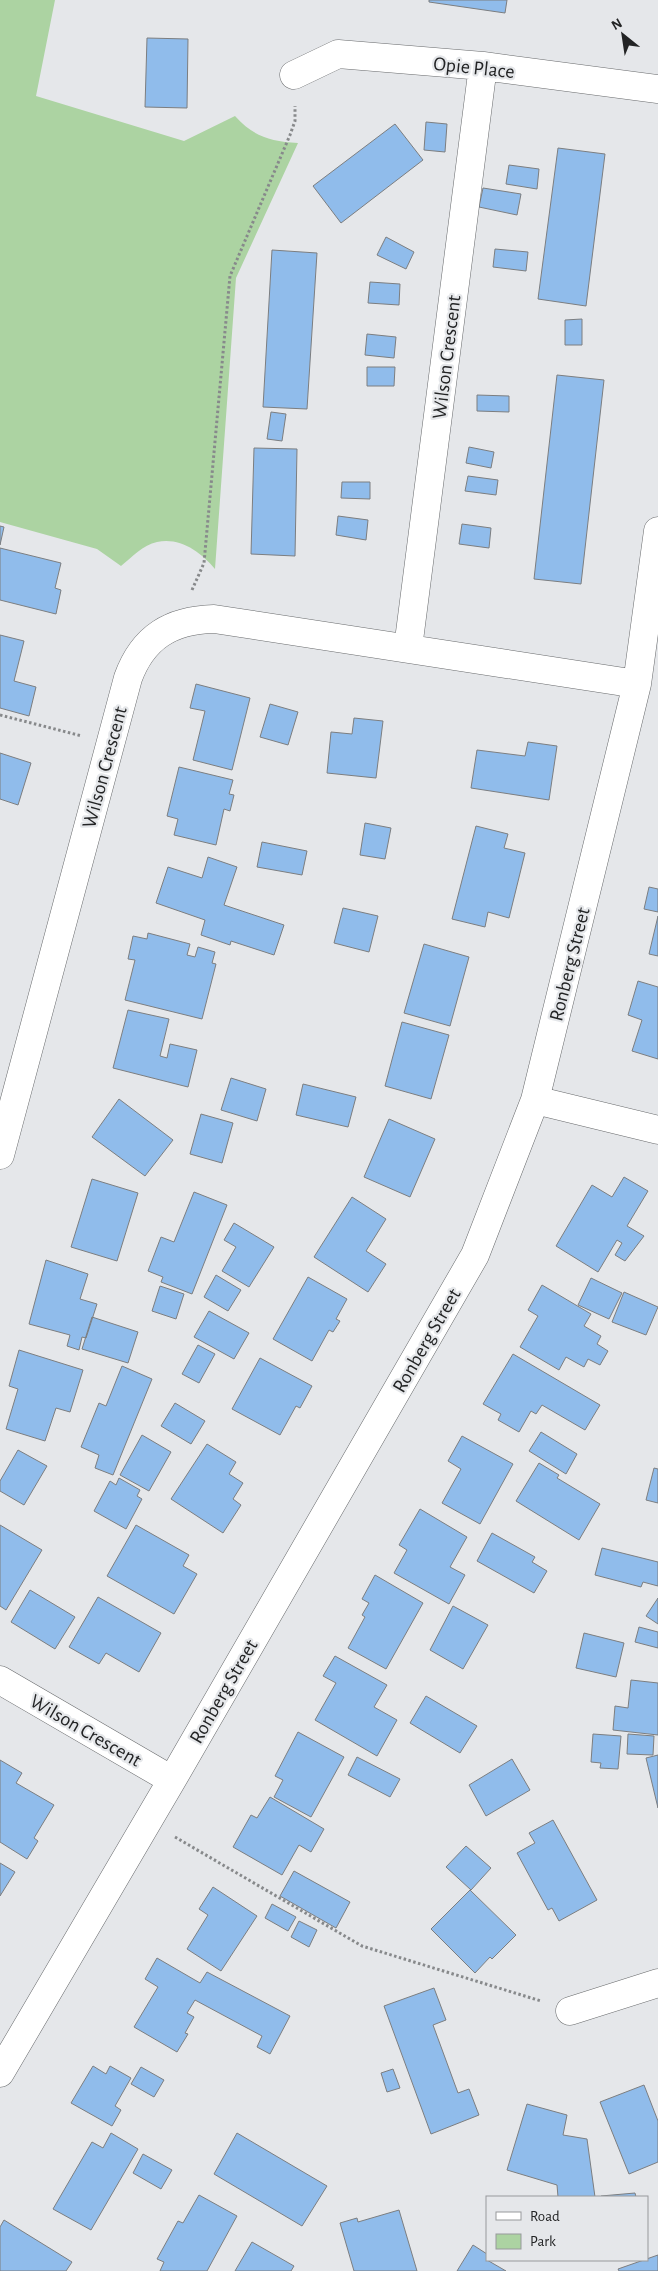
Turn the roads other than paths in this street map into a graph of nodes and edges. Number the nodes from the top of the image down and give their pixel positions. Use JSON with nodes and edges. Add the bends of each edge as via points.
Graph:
{"nodes":[{"id":1,"x":483,"y":66,"type":"junction"},
{"id":2,"x":294,"y":75,"type":"road end"},
{"id":3,"x":658,"y":89,"type":"edge"},
{"id":4,"x":658,"y":531,"type":"edge"},
{"id":5,"x":408,"y":648,"type":"junction"},
{"id":6,"x":637,"y":684,"type":"junction"},
{"id":7,"x":535,"y":1100,"type":"junction"},
{"id":8,"x":658,"y":1130,"type":"edge"},
{"id":9,"x":0,"y":1155,"type":"edge"},
{"id":10,"x":0,"y":1680,"type":"edge"},
{"id":11,"x":172,"y":1780,"type":"junction"},
{"id":12,"x":658,"y":1983,"type":"edge"},
{"id":13,"x":570,"y":2011,"type":"road end"},
{"id":14,"x":0,"y":2073,"type":"edge"}],
"edges":[{"from":1,"to":2,"type":"street","name":"Opie Place","via":[[338,54]]},
{"from":1,"to":3,"type":"street","name":"Opie Place"},
{"from":1,"to":5,"type":"street","name":"Wilson Crescent"},
{"from":4,"to":6,"type":"street","name":"Ronberg Street"},
{"from":5,"to":6,"type":"street","name":"Wilson Crescent"},
{"from":5,"to":9,"type":"street","name":"Wilson Crescent","via":[[214,619],[178,623],[149,641],[135,660],[110,743]]},
{"from":6,"to":7,"type":"street","name":"Ronberg Street"},
{"from":7,"to":8,"type":"street"},
{"from":7,"to":11,"type":"street","name":"Ronberg Street","via":[[475,1255]]},
{"from":10,"to":11,"type":"street","name":"Wilson Crescent"},
{"from":11,"to":14,"type":"street","name":"Ronberg Street"},
{"from":12,"to":13,"type":"street"}]}
